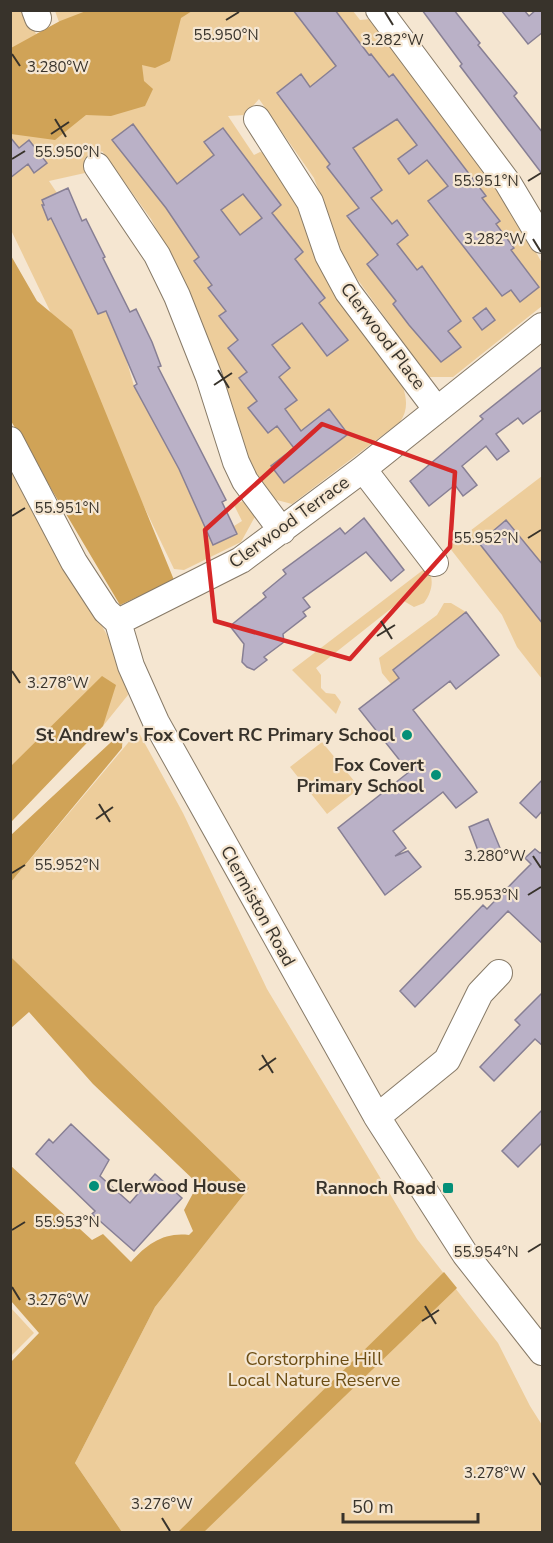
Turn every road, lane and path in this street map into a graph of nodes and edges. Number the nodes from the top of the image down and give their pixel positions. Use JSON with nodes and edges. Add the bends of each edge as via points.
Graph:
{"nodes":[{"id":1,"x":379,"y":10,"type":"edge"},
{"id":2,"x":260,"y":132,"type":"dead end"},
{"id":3,"x":100,"y":177,"type":"dead end"},
{"id":4,"x":543,"y":240,"type":"edge"},
{"id":5,"x":543,"y":326,"type":"edge"},
{"id":6,"x":437,"y":410,"type":"junction"},
{"id":7,"x":10,"y":440,"type":"edge"},
{"id":8,"x":363,"y":469,"type":"junction"},
{"id":9,"x":282,"y":531,"type":"junction"},
{"id":10,"x":435,"y":563,"type":"dead end"},
{"id":11,"x":118,"y":622,"type":"junction"},
{"id":12,"x":500,"y":973,"type":"dead end"},
{"id":13,"x":377,"y":1117,"type":"junction"},
{"id":14,"x":538,"y":1338,"type":"edge"}],
"edges":[{"from":1,"to":4,"type":"street","via":[[508,183]]},
{"from":2,"to":6,"type":"street","name":"Clerwood Place","via":[[310,202],[328,255],[348,292]]},
{"from":3,"to":9,"type":"street","via":[[157,255],[210,377],[236,462],[245,481]]},
{"from":5,"to":6,"type":"street","name":"Clerwood Terrace"},
{"from":6,"to":8,"type":"street","name":"Clerwood Terrace"},
{"from":7,"to":11,"type":"street","name":"Clermiston Road","via":[[74,562],[106,611]]},
{"from":8,"to":9,"type":"street","name":"Clerwood Terrace"},
{"from":8,"to":10,"type":"street","name":"Clerwood Terrace"},
{"from":9,"to":11,"type":"street","name":"Clerwood Terrace","via":[[241,560]]},
{"from":11,"to":13,"type":"street","name":"Clermiston Road","via":[[131,666],[156,722]]},
{"from":12,"to":13,"type":"street","via":[[480,993],[447,1060]]},
{"from":13,"to":14,"type":"street","name":"Clermiston Road","via":[[465,1254]]}]}
